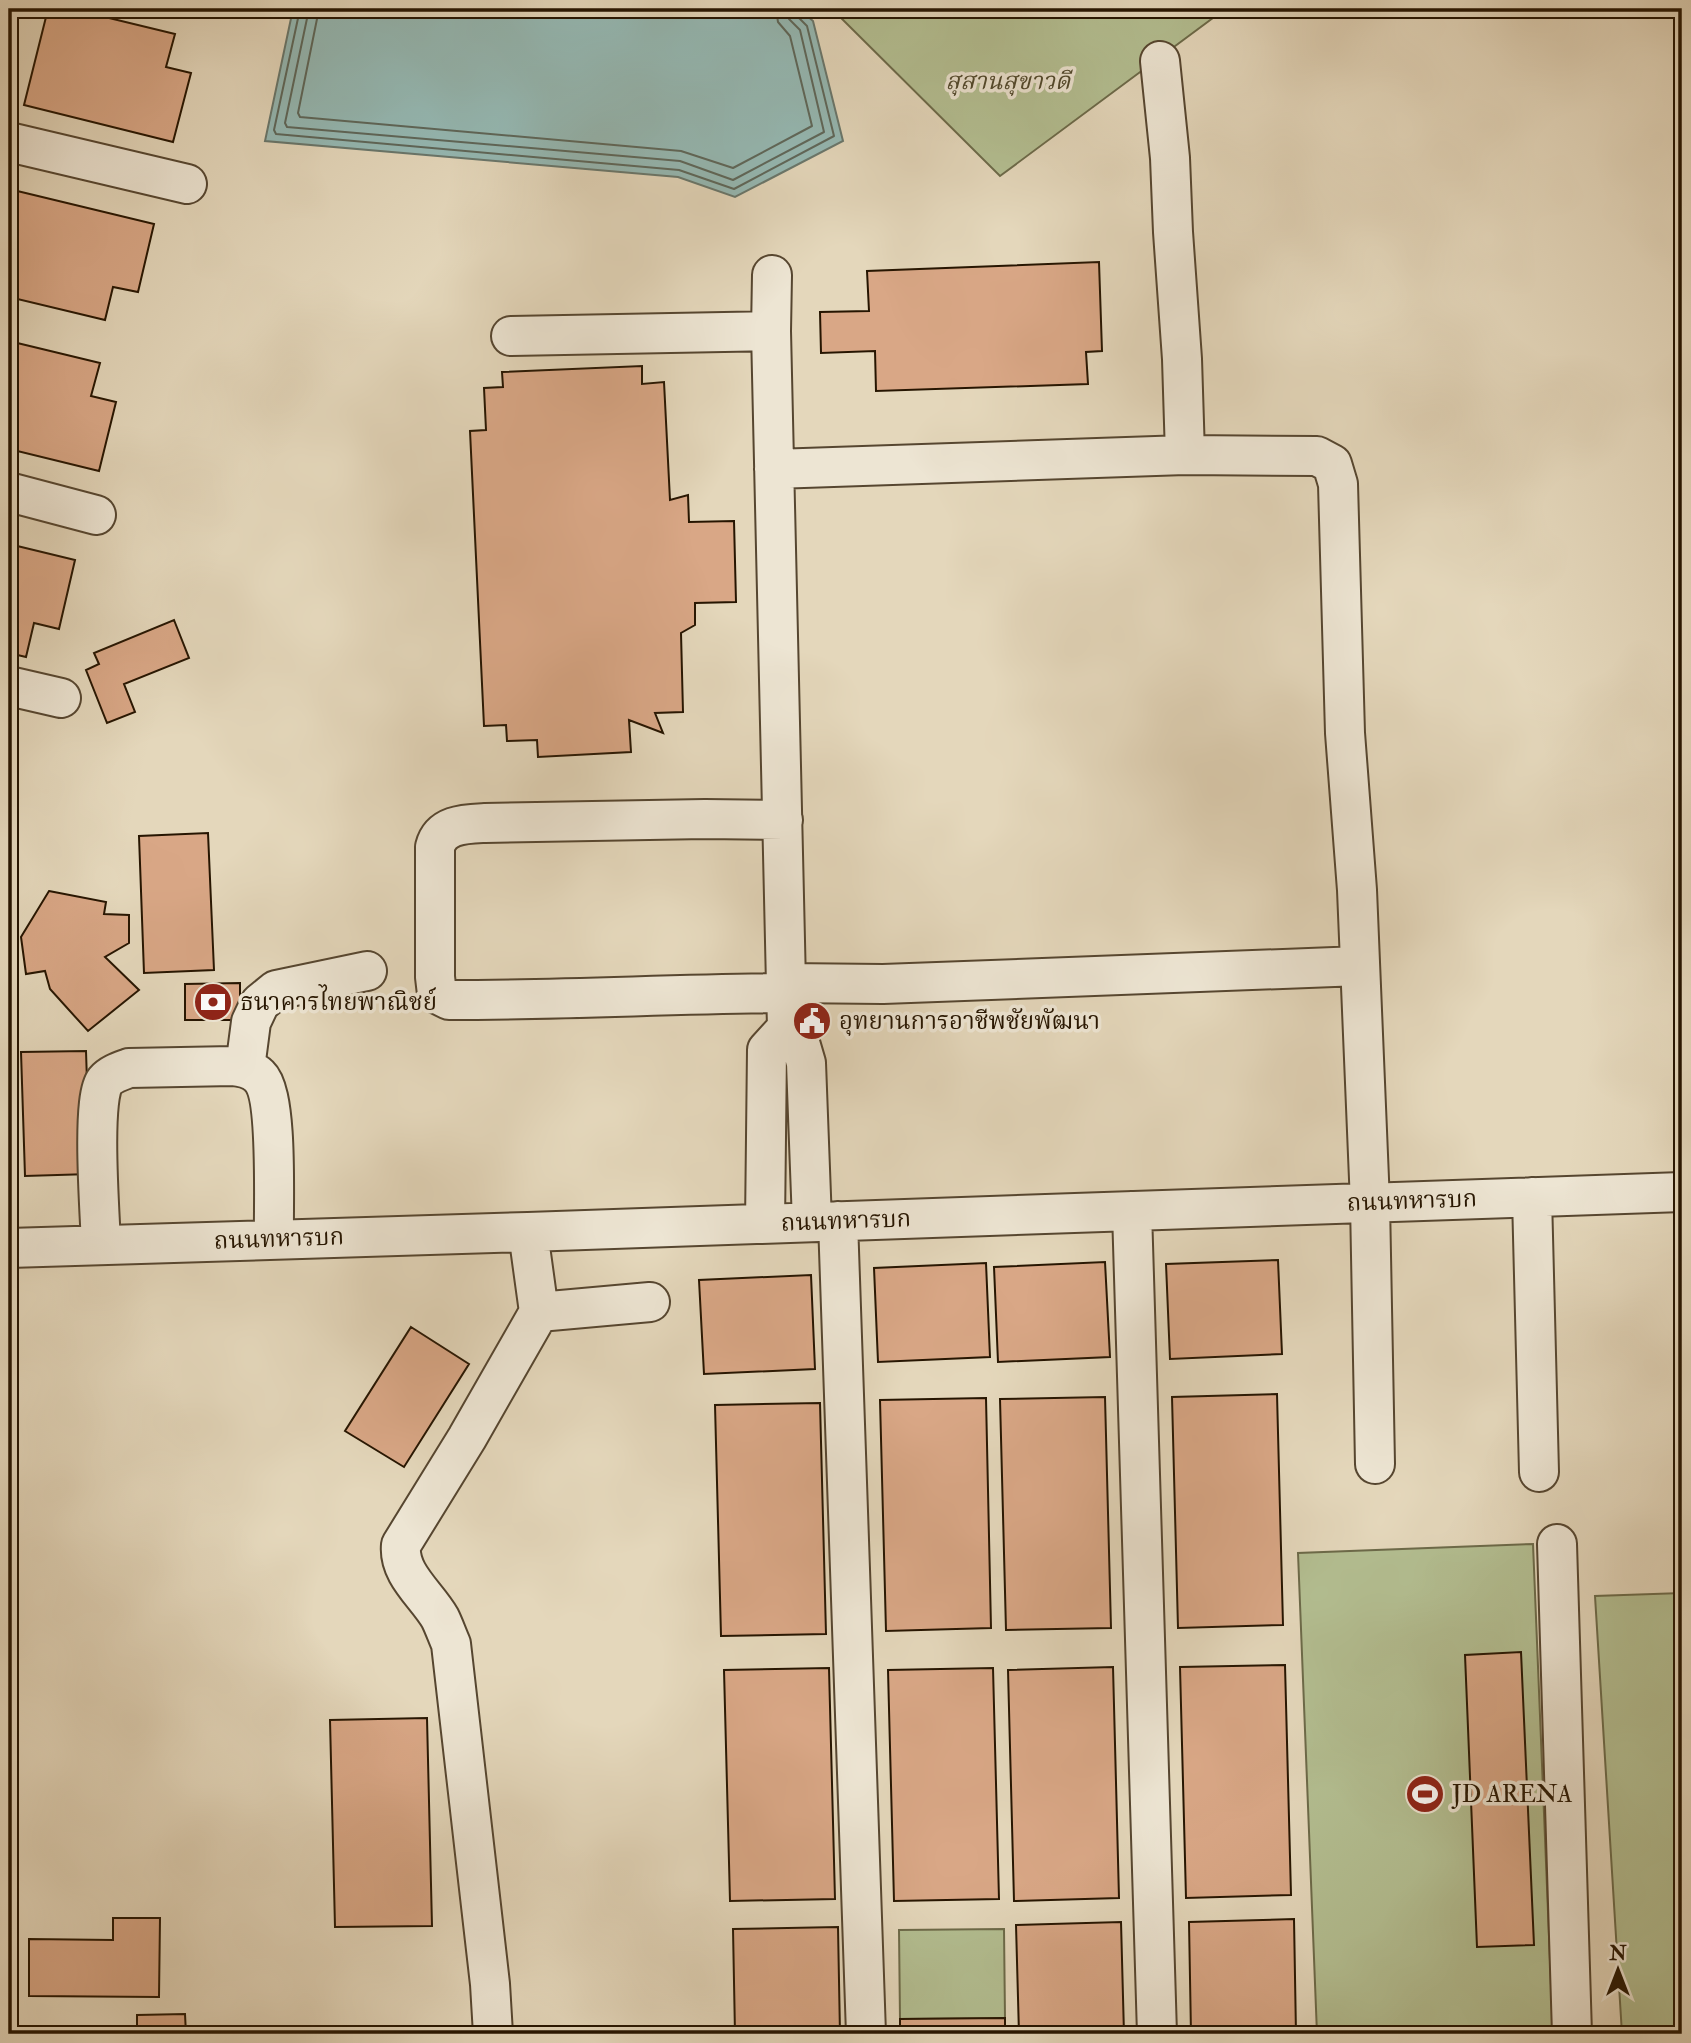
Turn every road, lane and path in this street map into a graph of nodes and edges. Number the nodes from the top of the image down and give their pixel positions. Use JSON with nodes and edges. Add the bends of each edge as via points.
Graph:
{"nodes":[{"id":1,"x":1160,"y":61,"type":"dead end"},
{"id":2,"x":9,"y":142,"type":"edge"},
{"id":3,"x":187,"y":184,"type":"dead end"},
{"id":4,"x":772,"y":275,"type":"dead end"},
{"id":5,"x":771,"y":331,"type":"junction"},
{"id":6,"x":511,"y":336,"type":"dead end"},
{"id":7,"x":1185,"y":455,"type":"junction"},
{"id":8,"x":774,"y":469,"type":"junction"},
{"id":9,"x":9,"y":492,"type":"edge"},
{"id":10,"x":96,"y":515,"type":"dead end"},
{"id":11,"x":9,"y":686,"type":"edge"},
{"id":12,"x":61,"y":698,"type":"dead end"},
{"id":13,"x":783,"y":820,"type":"junction"},
{"id":14,"x":1360,"y":966,"type":"junction"},
{"id":15,"x":367,"y":971,"type":"dead end"},
{"id":16,"x":786,"y":1001,"type":"junction"},
{"id":17,"x":245,"y":1068,"type":"junction"},
{"id":18,"x":1682,"y":1192,"type":"edge"},
{"id":19,"x":1532,"y":1197,"type":"junction"},
{"id":20,"x":1370,"y":1203,"type":"junction"},
{"id":21,"x":1132,"y":1211,"type":"junction"},
{"id":22,"x":825,"y":1222,"type":"junction"},
{"id":23,"x":765,"y":1224,"type":"junction"},
{"id":24,"x":528,"y":1232,"type":"junction"},
{"id":25,"x":274,"y":1239,"type":"junction"},
{"id":26,"x":101,"y":1244,"type":"junction"},
{"id":27,"x":9,"y":1248,"type":"edge"},
{"id":28,"x":650,"y":1301,"type":"dead end"},
{"id":29,"x":539,"y":1312,"type":"junction"},
{"id":30,"x":1375,"y":1464,"type":"dead end"},
{"id":31,"x":1539,"y":1472,"type":"dead end"},
{"id":32,"x":1557,"y":1544,"type":"dead end"},
{"id":33,"x":494,"y":2034,"type":"edge"},
{"id":34,"x":866,"y":2034,"type":"edge"},
{"id":35,"x":1157,"y":2034,"type":"edge"},
{"id":36,"x":1572,"y":2034,"type":"edge"}],
"edges":[{"from":1,"to":7,"type":"street","via":[[1170,158]]},
{"from":2,"to":3,"type":"street"},
{"from":4,"to":5,"type":"street"},
{"from":5,"to":6,"type":"street"},
{"from":5,"to":8,"type":"street"},
{"from":7,"to":8,"type":"street"},
{"from":7,"to":14,"type":"street","via":[[1317,456],[1332,464],[1338,484],[1345,733]]},
{"from":8,"to":13,"type":"street"},
{"from":9,"to":10,"type":"street"},
{"from":11,"to":12,"type":"street"},
{"from":13,"to":16,"type":"street"},
{"from":13,"to":16,"type":"street","via":[[485,823],[446,830],[435,846],[435,977],[437,993],[449,1000],[709,993]]},
{"from":14,"to":16,"type":"street","via":[[883,984]]},
{"from":14,"to":20,"type":"street"},
{"from":15,"to":17,"type":"street","via":[[276,990],[260,1003],[251,1022]]},
{"from":16,"to":22,"type":"street","via":[[806,1063]]},
{"from":16,"to":23,"type":"street","via":[[767,1050]]},
{"from":17,"to":25,"type":"street","via":[[260,1076],[269,1094]]},
{"from":17,"to":26,"type":"street","via":[[130,1068],[106,1080],[98,1113]]},
{"from":18,"to":19,"type":"street","name":"ถนนทหารบก"},
{"from":19,"to":20,"type":"street","name":"ถนนทหารบก"},
{"from":19,"to":31,"type":"street"},
{"from":20,"to":21,"type":"street","name":"ถนนทหารบก"},
{"from":20,"to":30,"type":"street"},
{"from":21,"to":22,"type":"street","name":"ถนนทหารบก"},
{"from":21,"to":35,"type":"street"},
{"from":22,"to":23,"type":"street","name":"ถนนทหารบก"},
{"from":22,"to":34,"type":"street"},
{"from":23,"to":24,"type":"street","name":"ถนนทหารบก"},
{"from":24,"to":25,"type":"street","name":"ถนนทหารบก"},
{"from":24,"to":29,"type":"street"},
{"from":25,"to":26,"type":"street","name":"ถนนทหารบก"},
{"from":26,"to":27,"type":"street","name":"ถนนทหารบก"},
{"from":28,"to":29,"type":"street"},
{"from":29,"to":33,"type":"street","via":[[401,1545],[400,1557],[451,1644]]},
{"from":32,"to":36,"type":"street"}]}
